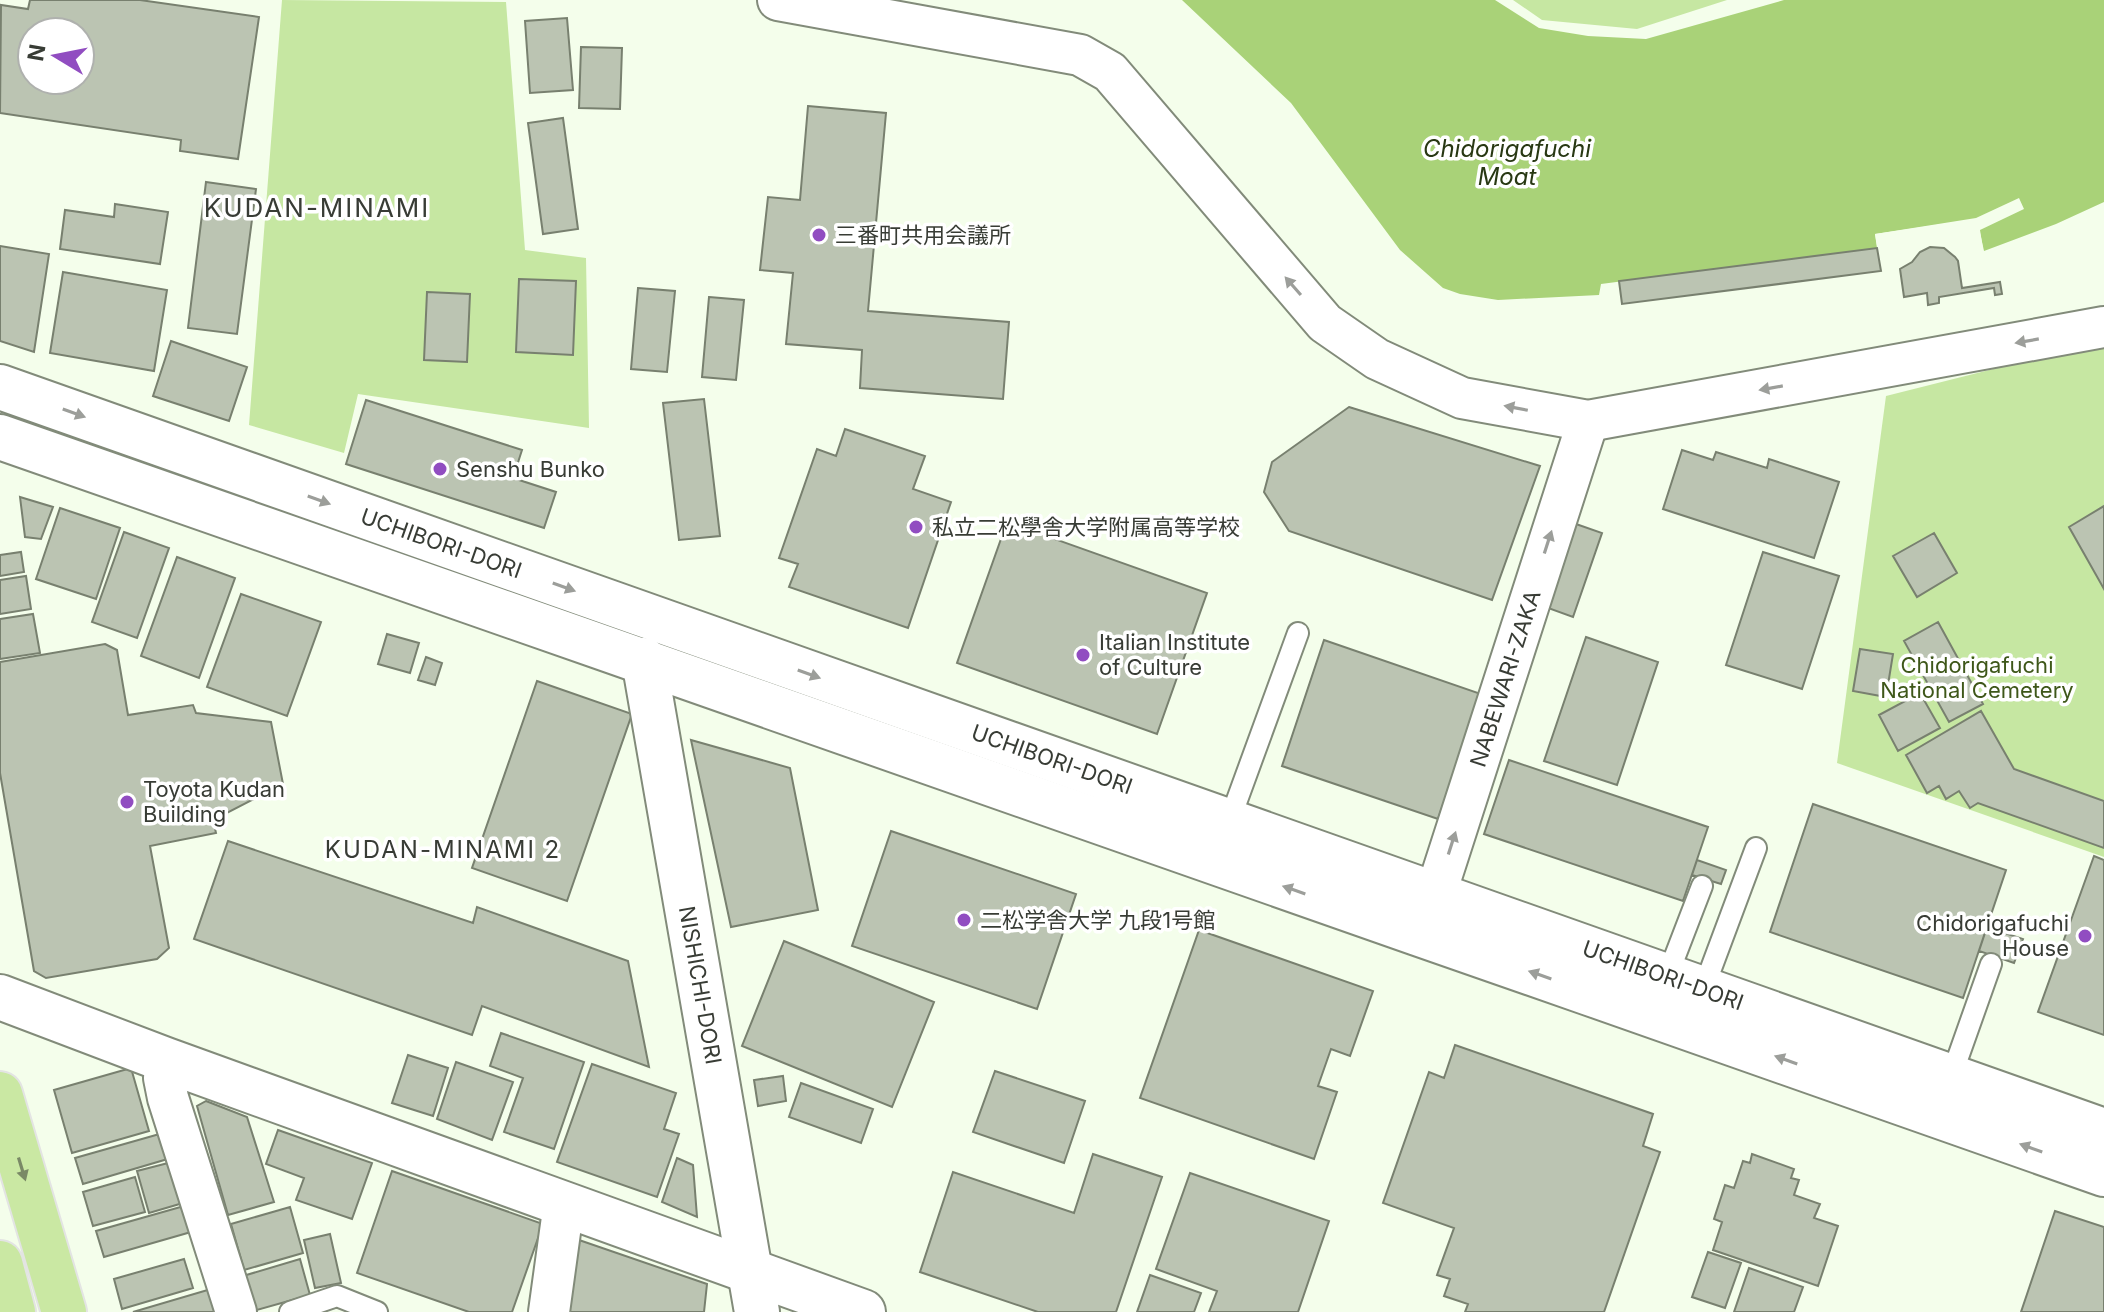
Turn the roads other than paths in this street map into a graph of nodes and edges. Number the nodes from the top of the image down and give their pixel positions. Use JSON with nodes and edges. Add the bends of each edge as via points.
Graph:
{"nodes":[{"id":1,"x":778,"y":0,"type":"edge"},
{"id":2,"x":2104,"y":327,"type":"edge"},
{"id":3,"x":0,"y":387,"type":"edge"},
{"id":4,"x":1588,"y":421,"type":"junction"},
{"id":5,"x":0,"y":437,"type":"edge"},
{"id":6,"x":1298,"y":633,"type":"dead end"},
{"id":7,"x":644,"y":660,"type":"junction"},
{"id":8,"x":1229,"y":822,"type":"junction"},
{"id":9,"x":1756,"y":848,"type":"dead end"},
{"id":10,"x":1702,"y":886,"type":"dead end"},
{"id":11,"x":1428,"y":915,"type":"junction"},
{"id":12,"x":1991,"y":964,"type":"dead end"},
{"id":13,"x":1685,"y":984,"type":"junction"},
{"id":14,"x":0,"y":997,"type":"edge"},
{"id":15,"x":166,"y":1060,"type":"junction"},
{"id":16,"x":1951,"y":1077,"type":"junction"},
{"id":17,"x":0,"y":1094,"type":"edge"},
{"id":18,"x":2104,"y":1131,"type":"edge"},
{"id":19,"x":2104,"y":1174,"type":"edge"},
{"id":20,"x":564,"y":1203,"type":"junction"},
{"id":21,"x":0,"y":1263,"type":"edge"},
{"id":22,"x":754,"y":1292,"type":"edge"},
{"id":23,"x":13,"y":1312,"type":"edge"},
{"id":24,"x":64,"y":1312,"type":"edge"},
{"id":25,"x":236,"y":1312,"type":"edge"},
{"id":26,"x":290,"y":1312,"type":"edge"},
{"id":27,"x":377,"y":1312,"type":"edge"},
{"id":28,"x":549,"y":1312,"type":"edge"},
{"id":29,"x":863,"y":1312,"type":"edge"}],
"edges":[{"from":4,"to":1,"type":"street","one_way":true,"via":[[1462,398],[1377,359],[1325,323],[1110,72],[1080,55]]},
{"from":2,"to":4,"type":"street","one_way":true},
{"from":3,"to":8,"type":"main road","name":"UCHIBORI-DORI","one_way":true},
{"from":11,"to":4,"type":"street","name":"NABEWARI-ZAKA","one_way":true},
{"from":5,"to":7,"type":"main road","name":"UCHIBORI-DORI"},
{"from":6,"to":8,"type":"lane"},
{"from":11,"to":7,"type":"main road","name":"UCHIBORI-DORI","one_way":true},
{"from":7,"to":22,"type":"main road","name":"NISHICHI-DORI"},
{"from":8,"to":11,"type":"main road","name":"UCHIBORI-DORI"},
{"from":9,"to":13,"type":"lane"},
{"from":10,"to":13,"type":"lane"},
{"from":11,"to":13,"type":"main road","name":"UCHIBORI-DORI"},
{"from":19,"to":11,"type":"main road","name":"UCHIBORI-DORI","one_way":true,"via":[[1703,1031]]},
{"from":12,"to":16,"type":"lane"},
{"from":13,"to":16,"type":"main road","name":"UCHIBORI-DORI"},
{"from":14,"to":15,"type":"main road"},
{"from":15,"to":20,"type":"main road"},
{"from":15,"to":25,"type":"street","via":[[168,1098]]},
{"from":16,"to":18,"type":"main road","name":"UCHIBORI-DORI"},
{"from":17,"to":24,"type":"main road","one_way":true},
{"from":20,"to":22,"type":"main road"},
{"from":20,"to":28,"type":"street"},
{"from":21,"to":23,"type":"main road"},
{"from":22,"to":29,"type":"main road"},
{"from":26,"to":27,"type":"lane","via":[[337,1296]]}]}
